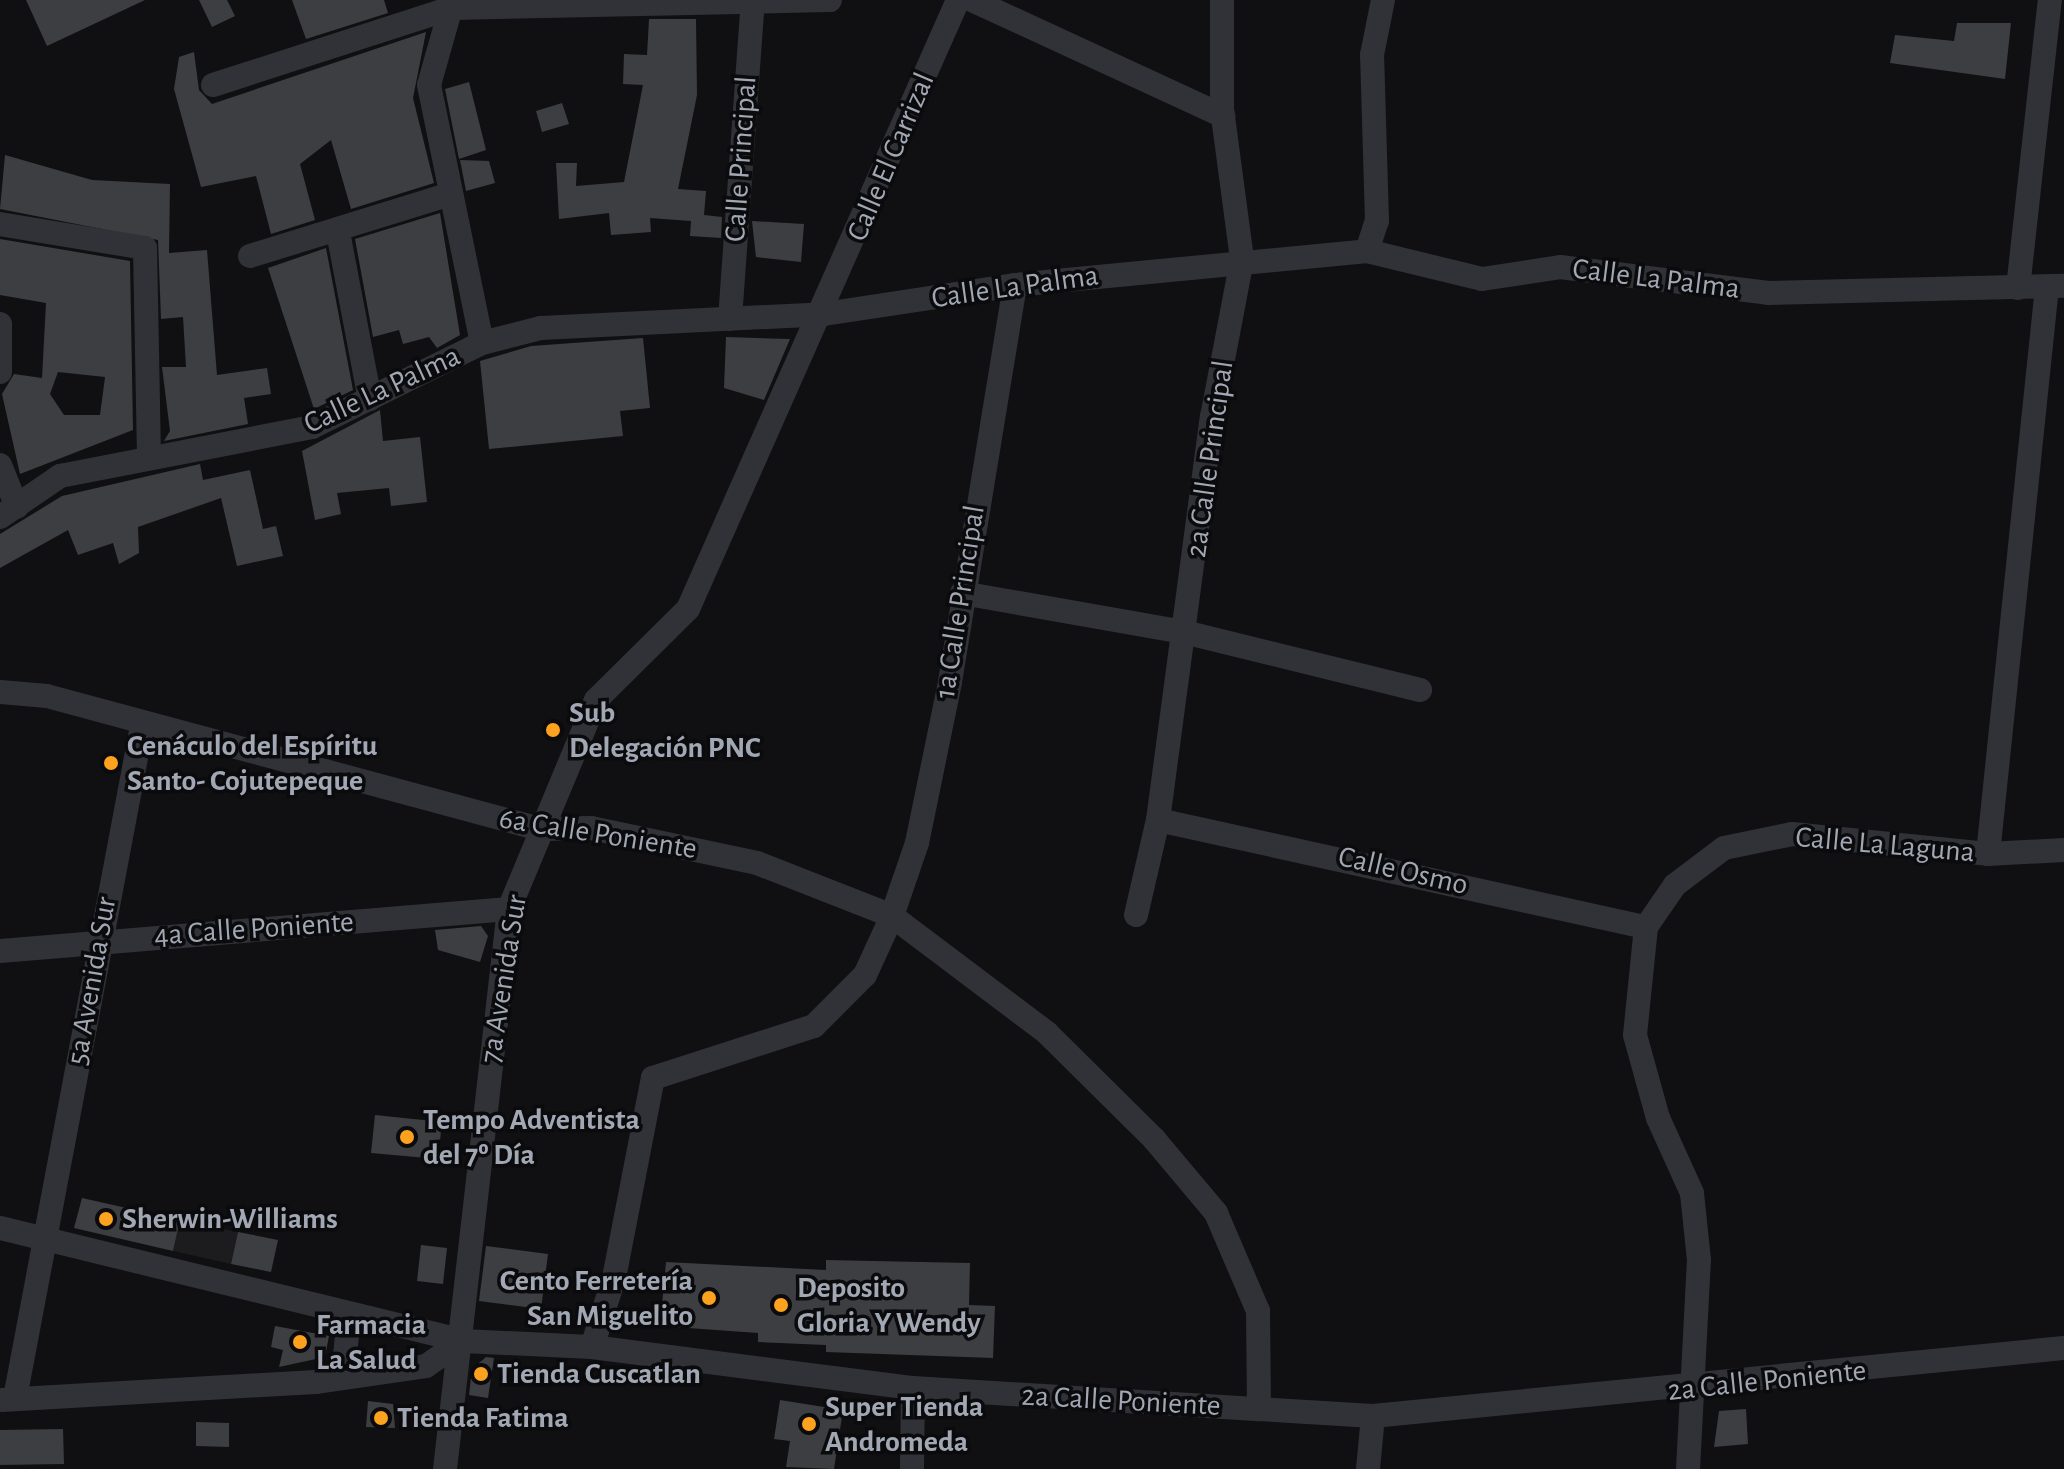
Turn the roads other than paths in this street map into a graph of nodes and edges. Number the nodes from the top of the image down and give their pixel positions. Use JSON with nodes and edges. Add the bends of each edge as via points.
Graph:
{"nodes":[{"id":1,"x":830,"y":0,"type":"edge"},
{"id":2,"x":1222,"y":0,"type":"edge"},
{"id":3,"x":1383,"y":0,"type":"edge"},
{"id":4,"x":2050,"y":0,"type":"edge"},
{"id":5,"x":549,"y":1,"type":"edge"},
{"id":6,"x":956,"y":1,"type":"edge"},
{"id":7,"x":753,"y":3,"type":"edge"},
{"id":8,"x":453,"y":4,"type":"edge"},
{"id":9,"x":213,"y":85,"type":"dead end"},
{"id":10,"x":1223,"y":116,"type":"junction"},
{"id":11,"x":450,"y":194,"type":"junction"},
{"id":12,"x":0,"y":224,"type":"edge"},
{"id":13,"x":338,"y":232,"type":"junction"},
{"id":14,"x":1367,"y":251,"type":"junction"},
{"id":15,"x":250,"y":256,"type":"dead end"},
{"id":16,"x":1242,"y":259,"type":"junction"},
{"id":17,"x":1015,"y":285,"type":"junction"},
{"id":18,"x":2055,"y":287,"type":"edge"},
{"id":19,"x":2018,"y":288,"type":"junction"},
{"id":20,"x":824,"y":314,"type":"junction"},
{"id":21,"x":730,"y":319,"type":"junction"},
{"id":22,"x":0,"y":324,"type":"edge"},
{"id":23,"x":482,"y":343,"type":"junction"},
{"id":24,"x":0,"y":372,"type":"edge"},
{"id":25,"x":370,"y":399,"type":"junction"},
{"id":26,"x":149,"y":458,"type":"junction"},
{"id":27,"x":0,"y":465,"type":"edge"},
{"id":28,"x":8,"y":512,"type":"edge"},
{"id":29,"x":962,"y":593,"type":"junction"},
{"id":30,"x":1188,"y":633,"type":"junction"},
{"id":31,"x":1420,"y":690,"type":"dead end"},
{"id":32,"x":0,"y":692,"type":"edge"},
{"id":33,"x":142,"y":726,"type":"junction"},
{"id":34,"x":1158,"y":820,"type":"junction"},
{"id":35,"x":540,"y":829,"type":"junction"},
{"id":36,"x":2064,"y":850,"type":"edge"},
{"id":37,"x":1988,"y":854,"type":"junction"},
{"id":38,"x":509,"y":909,"type":"junction"},
{"id":39,"x":1136,"y":915,"type":"dead end"},
{"id":40,"x":892,"y":916,"type":"junction"},
{"id":41,"x":1646,"y":927,"type":"junction"},
{"id":42,"x":100,"y":940,"type":"junction"},
{"id":43,"x":0,"y":951,"type":"edge"},
{"id":44,"x":0,"y":1228,"type":"edge"},
{"id":45,"x":45,"y":1236,"type":"junction"},
{"id":46,"x":349,"y":1314,"type":"junction"},
{"id":47,"x":462,"y":1341,"type":"junction"},
{"id":48,"x":592,"y":1347,"type":"junction"},
{"id":49,"x":2064,"y":1348,"type":"edge"},
{"id":50,"x":343,"y":1377,"type":"junction"},
{"id":51,"x":913,"y":1388,"type":"junction"},
{"id":52,"x":1690,"y":1389,"type":"junction"},
{"id":53,"x":8,"y":1399,"type":"edge"},
{"id":54,"x":1259,"y":1409,"type":"junction"},
{"id":55,"x":1373,"y":1416,"type":"junction"},
{"id":56,"x":445,"y":1469,"type":"edge"},
{"id":57,"x":912,"y":1469,"type":"edge"},
{"id":58,"x":1368,"y":1469,"type":"edge"},
{"id":59,"x":1688,"y":1469,"type":"edge"}],
"edges":[{"from":1,"to":7,"type":"street"},
{"from":2,"to":10,"type":"street","name":"2a Calle Principal"},
{"from":3,"to":14,"type":"street","via":[[1372,55],[1377,221]]},
{"from":4,"to":19,"type":"street"},
{"from":5,"to":7,"type":"street"},
{"from":5,"to":8,"type":"street"},
{"from":6,"to":10,"type":"street"},
{"from":6,"to":20,"type":"street","name":"Calle El Carrizal"},
{"from":7,"to":21,"type":"street","name":"Calle Principal"},
{"from":8,"to":9,"type":"street"},
{"from":8,"to":11,"type":"street","via":[[429,85]]},
{"from":10,"to":16,"type":"street","name":"2a Calle Principal"},
{"from":11,"to":13,"type":"street"},
{"from":11,"to":23,"type":"street"},
{"from":12,"to":26,"type":"street","via":[[145,248]]},
{"from":13,"to":15,"type":"street"},
{"from":13,"to":25,"type":"street"},
{"from":14,"to":16,"type":"street","name":"Calle La Palma"},
{"from":14,"to":19,"type":"street","name":"Calle La Palma","via":[[1482,279],[1560,267],[1768,293]]},
{"from":16,"to":17,"type":"street","name":"Calle La Palma"},
{"from":16,"to":30,"type":"street","name":"2a Calle Principal","via":[[1212,417]]},
{"from":17,"to":20,"type":"street","name":"Calle La Palma"},
{"from":17,"to":29,"type":"street","name":"1a Calle Principal"},
{"from":18,"to":19,"type":"street","name":"Calle La Palma"},
{"from":18,"to":37,"type":"street"},
{"from":20,"to":21,"type":"street","name":"Calle La Palma"},
{"from":20,"to":35,"type":"street","name":"7a Avenida Sur","via":[[688,609],[596,700]]},
{"from":21,"to":23,"type":"street","name":"Calle La Palma","via":[[541,328]]},
{"from":22,"to":24,"type":"street"},
{"from":23,"to":25,"type":"street","name":"Calle La Palma"},
{"from":25,"to":26,"type":"street","name":"Calle La Palma","via":[[312,427]]},
{"from":26,"to":28,"type":"street","name":"Calle La Palma","via":[[60,476]]},
{"from":27,"to":28,"type":"street"},
{"from":29,"to":30,"type":"street"},
{"from":29,"to":40,"type":"street","name":"1a Calle Principal","via":[[917,843]]},
{"from":30,"to":31,"type":"street"},
{"from":30,"to":34,"type":"street","name":"2a Calle Principal"},
{"from":32,"to":33,"type":"street","name":"6a Calle Poniente","via":[[47,696]]},
{"from":33,"to":35,"type":"street","name":"6a Calle Poniente"},
{"from":33,"to":42,"type":"street","name":"5a Avenida Sur"},
{"from":34,"to":39,"type":"street","name":"2a Calle Principal"},
{"from":34,"to":41,"type":"street","name":"Calle Osmo"},
{"from":35,"to":38,"type":"street","name":"7a Avenida Sur"},
{"from":35,"to":40,"type":"street","name":"6a Calle Poniente","via":[[591,828],[757,863]]},
{"from":36,"to":37,"type":"street","name":"Calle La Laguna"},
{"from":37,"to":41,"type":"street","name":"Calle La Laguna","via":[[1792,834],[1724,848],[1675,885]]},
{"from":38,"to":42,"type":"street","name":"4a Calle Poniente"},
{"from":38,"to":47,"type":"street","name":"7a Avenida Sur"},
{"from":40,"to":48,"type":"street","name":"1a Calle Principal","via":[[865,975],[814,1026],[653,1078],[614,1278]]},
{"from":40,"to":54,"type":"street","name":"6a Calle Poniente","via":[[1047,1033],[1154,1139],[1216,1213],[1258,1311]]},
{"from":41,"to":52,"type":"street","via":[[1635,1035],[1658,1118],[1692,1193],[1699,1260]]},
{"from":42,"to":43,"type":"street","name":"4a Calle Poniente"},
{"from":42,"to":45,"type":"street","name":"5a Avenida Sur"},
{"from":44,"to":45,"type":"street","name":"2a Calle Poniente"},
{"from":45,"to":46,"type":"street","name":"2a Calle Poniente"},
{"from":45,"to":53,"type":"street","name":"5a Avenida Sur"},
{"from":46,"to":47,"type":"street","name":"2a Calle Poniente"},
{"from":46,"to":50,"type":"street"},
{"from":47,"to":48,"type":"street","name":"2a Calle Poniente"},
{"from":47,"to":50,"type":"street","via":[[426,1366]]},
{"from":47,"to":56,"type":"street","name":"7a Avenida Sur"},
{"from":48,"to":51,"type":"street","name":"2a Calle Poniente"},
{"from":49,"to":52,"type":"street","name":"2a Calle Poniente"},
{"from":50,"to":53,"type":"street"},
{"from":51,"to":54,"type":"street","name":"2a Calle Poniente"},
{"from":51,"to":57,"type":"street"},
{"from":52,"to":55,"type":"street","name":"2a Calle Poniente"},
{"from":52,"to":59,"type":"street"},
{"from":54,"to":55,"type":"street","name":"2a Calle Poniente"},
{"from":55,"to":58,"type":"street"}]}
